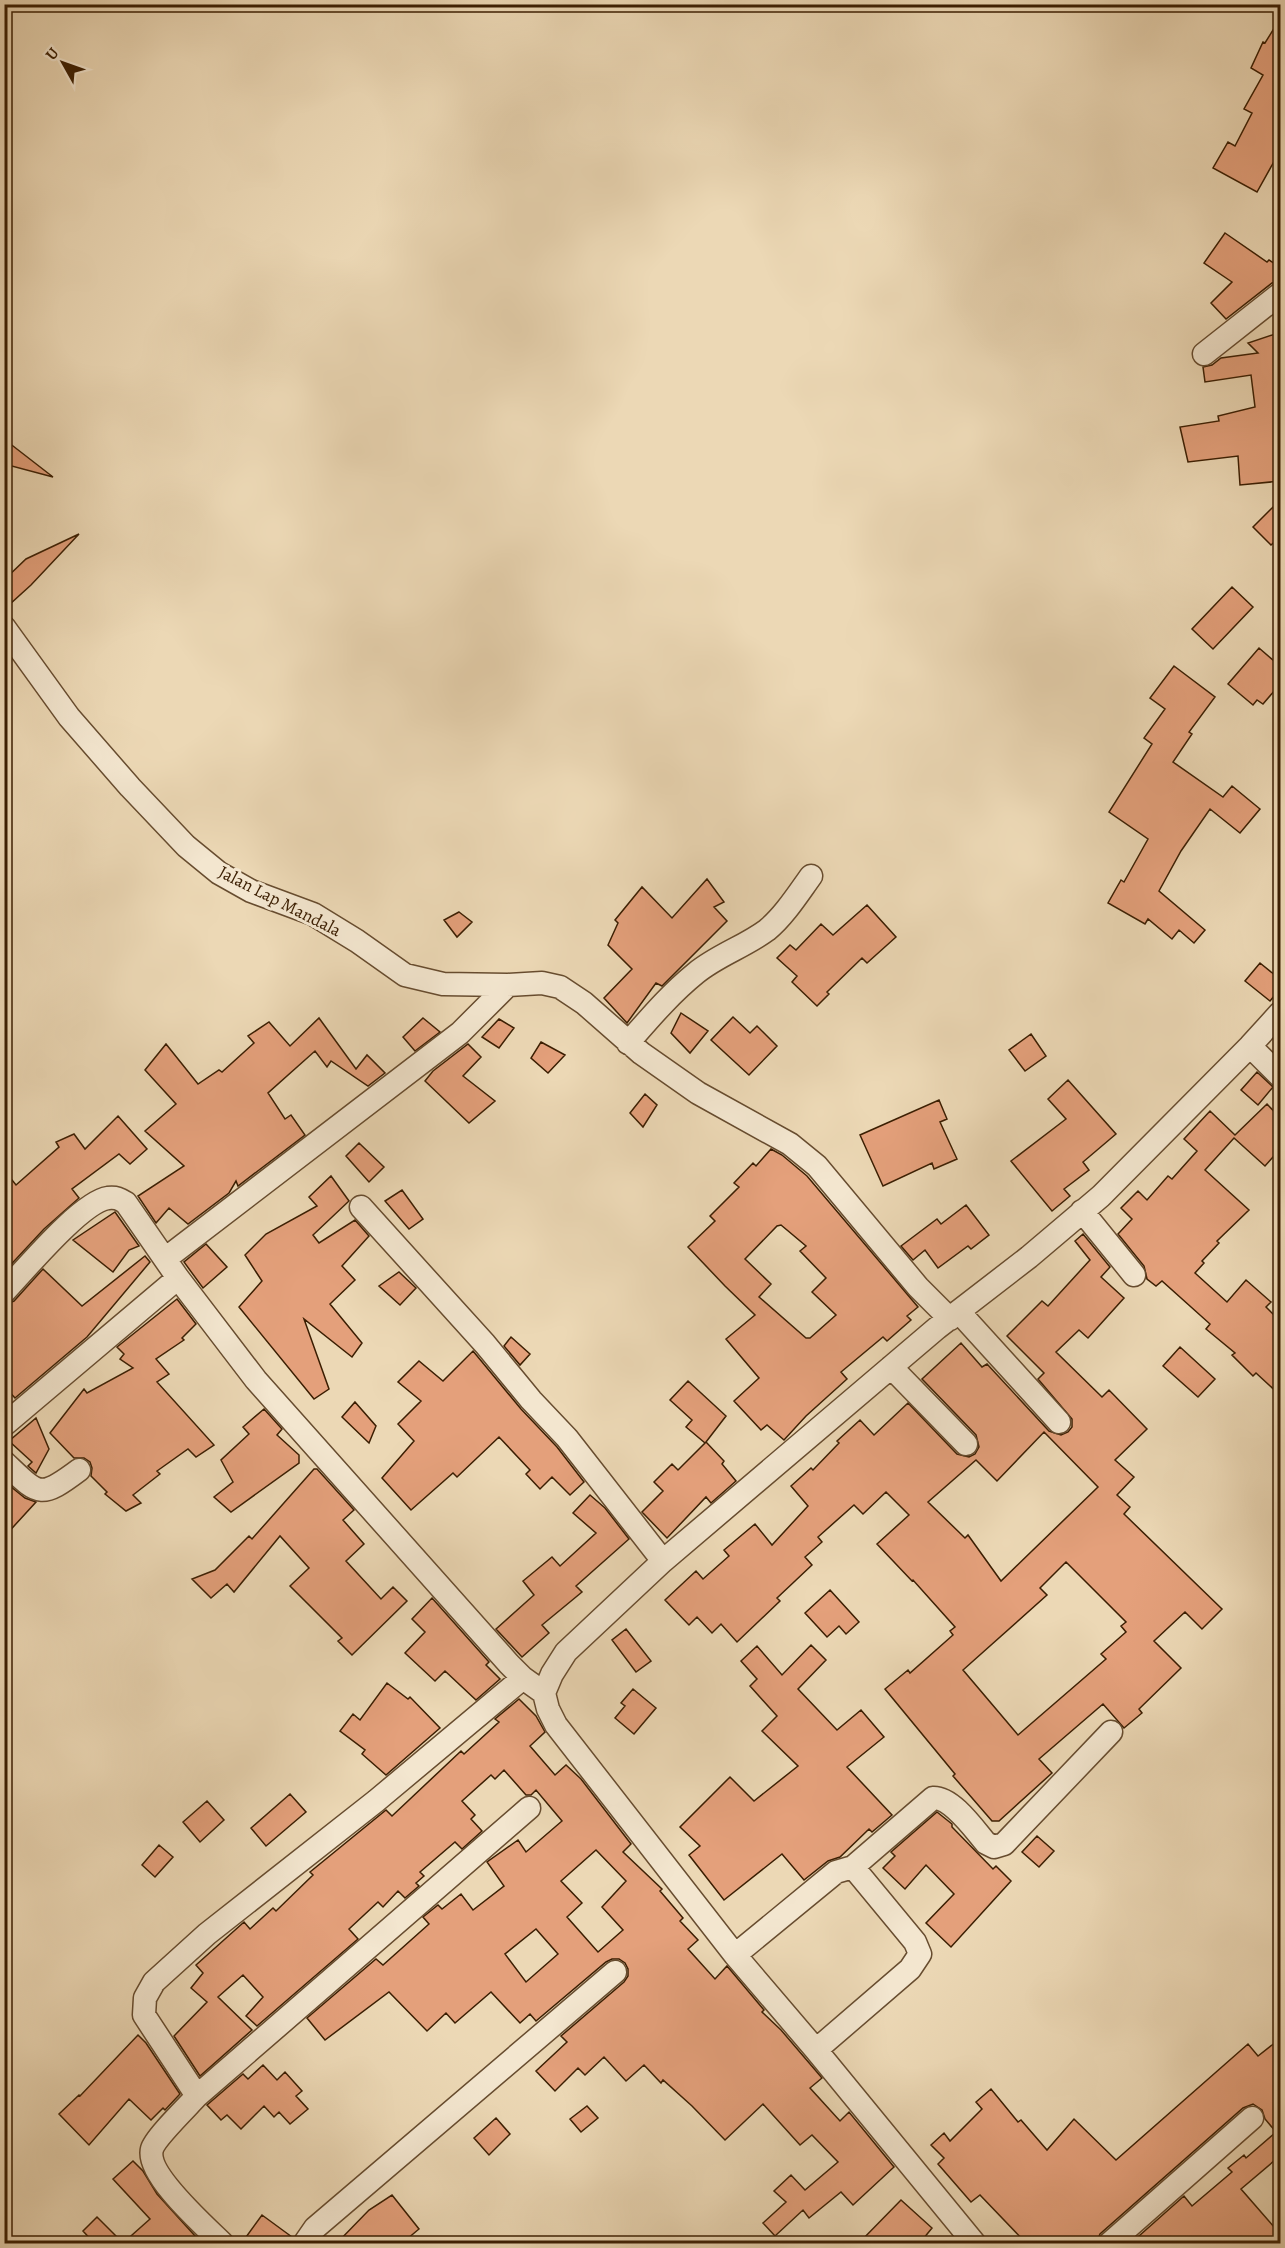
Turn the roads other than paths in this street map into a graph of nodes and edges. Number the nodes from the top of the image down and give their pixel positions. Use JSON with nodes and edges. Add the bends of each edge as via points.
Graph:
{"nodes":[{"id":1,"x":1281,"y":294,"type":"edge"},
{"id":2,"x":1204,"y":354,"type":"dead end"},
{"id":3,"x":4,"y":627,"type":"edge"},
{"id":4,"x":812,"y":876,"type":"dead end"},
{"id":5,"x":508,"y":985,"type":"junction"},
{"id":6,"x":1281,"y":1013,"type":"edge"},
{"id":7,"x":628,"y":1043,"type":"junction"},
{"id":8,"x":1250,"y":1046,"type":"junction"},
{"id":9,"x":1281,"y":1076,"type":"edge"},
{"id":10,"x":361,"y":1207,"type":"dead end"},
{"id":11,"x":1082,"y":1211,"type":"junction"},
{"id":12,"x":165,"y":1259,"type":"junction"},
{"id":13,"x":1134,"y":1275,"type":"dead end"},
{"id":14,"x":178,"y":1278,"type":"junction"},
{"id":15,"x":4,"y":1292,"type":"edge"},
{"id":16,"x":954,"y":1316,"type":"junction"},
{"id":17,"x":891,"y":1366,"type":"junction"},
{"id":18,"x":1059,"y":1422,"type":"dead end"},
{"id":19,"x":4,"y":1425,"type":"edge"},
{"id":20,"x":966,"y":1444,"type":"dead end"},
{"id":21,"x":4,"y":1462,"type":"edge"},
{"id":22,"x":78,"y":1470,"type":"dead end"},
{"id":23,"x":663,"y":1561,"type":"junction"},
{"id":24,"x":523,"y":1678,"type":"junction"},
{"id":25,"x":544,"y":1693,"type":"junction"},
{"id":26,"x":1111,"y":1732,"type":"dead end"},
{"id":27,"x":529,"y":1808,"type":"dead end"},
{"id":28,"x":853,"y":1867,"type":"junction"},
{"id":29,"x":735,"y":1954,"type":"junction"},
{"id":30,"x":615,"y":1972,"type":"dead end"},
{"id":31,"x":816,"y":2050,"type":"junction"},
{"id":32,"x":197,"y":2096,"type":"junction"},
{"id":33,"x":1252,"y":2118,"type":"dead end"},
{"id":34,"x":224,"y":2244,"type":"edge"},
{"id":35,"x":304,"y":2244,"type":"edge"},
{"id":36,"x":975,"y":2244,"type":"edge"},
{"id":37,"x":1109,"y":2244,"type":"edge"}],
"edges":[{"from":1,"to":2,"type":"street"},
{"from":3,"to":5,"type":"street","name":"Jalan Lap Mandala","via":[[69,717],[122,778],[186,846],[219,873],[251,891],[313,914],[405,975],[443,984]]},
{"from":4,"to":7,"type":"street","via":[[768,929],[696,973]]},
{"from":5,"to":7,"type":"street","name":"Jalan Lap Mandala","via":[[542,983],[560,987]]},
{"from":5,"to":12,"type":"street","via":[[460,1033]]},
{"from":6,"to":8,"type":"street"},
{"from":7,"to":16,"type":"street","name":"Jalan Lap Mandala","via":[[698,1093],[790,1144],[817,1166],[918,1287]]},
{"from":8,"to":9,"type":"street"},
{"from":8,"to":11,"type":"street"},
{"from":10,"to":23,"type":"street","via":[[567,1438]]},
{"from":11,"to":13,"type":"street"},
{"from":11,"to":16,"type":"street"},
{"from":12,"to":14,"type":"street"},
{"from":12,"to":15,"type":"street","via":[[126,1203],[107,1198],[67,1226]]},
{"from":14,"to":19,"type":"street"},
{"from":14,"to":24,"type":"street","via":[[256,1380]]},
{"from":16,"to":17,"type":"street"},
{"from":16,"to":18,"type":"street","name":"Jalan Lap Mandala"},
{"from":17,"to":20,"type":"street"},
{"from":17,"to":23,"type":"street"},
{"from":21,"to":22,"type":"street","via":[[36,1491],[45,1492]]},
{"from":23,"to":25,"type":"street","via":[[566,1652]]},
{"from":24,"to":25,"type":"street"},
{"from":24,"to":32,"type":"street","via":[[376,1801],[207,1934],[154,1982],[145,1998],[144,2015]]},
{"from":25,"to":29,"type":"street","via":[[556,1725]]},
{"from":26,"to":28,"type":"street","via":[[1004,1844],[986,1843],[952,1805],[933,1798]]},
{"from":27,"to":32,"type":"street"},
{"from":28,"to":29,"type":"street","via":[[836,1872]]},
{"from":28,"to":31,"type":"street","via":[[915,1942],[920,1954],[910,1969]]},
{"from":29,"to":31,"type":"street"},
{"from":30,"to":35,"type":"street","via":[[315,2228]]},
{"from":31,"to":36,"type":"street"},
{"from":32,"to":34,"type":"street","via":[[152,2148],[151,2160],[159,2177]]},
{"from":33,"to":37,"type":"street"}]}
